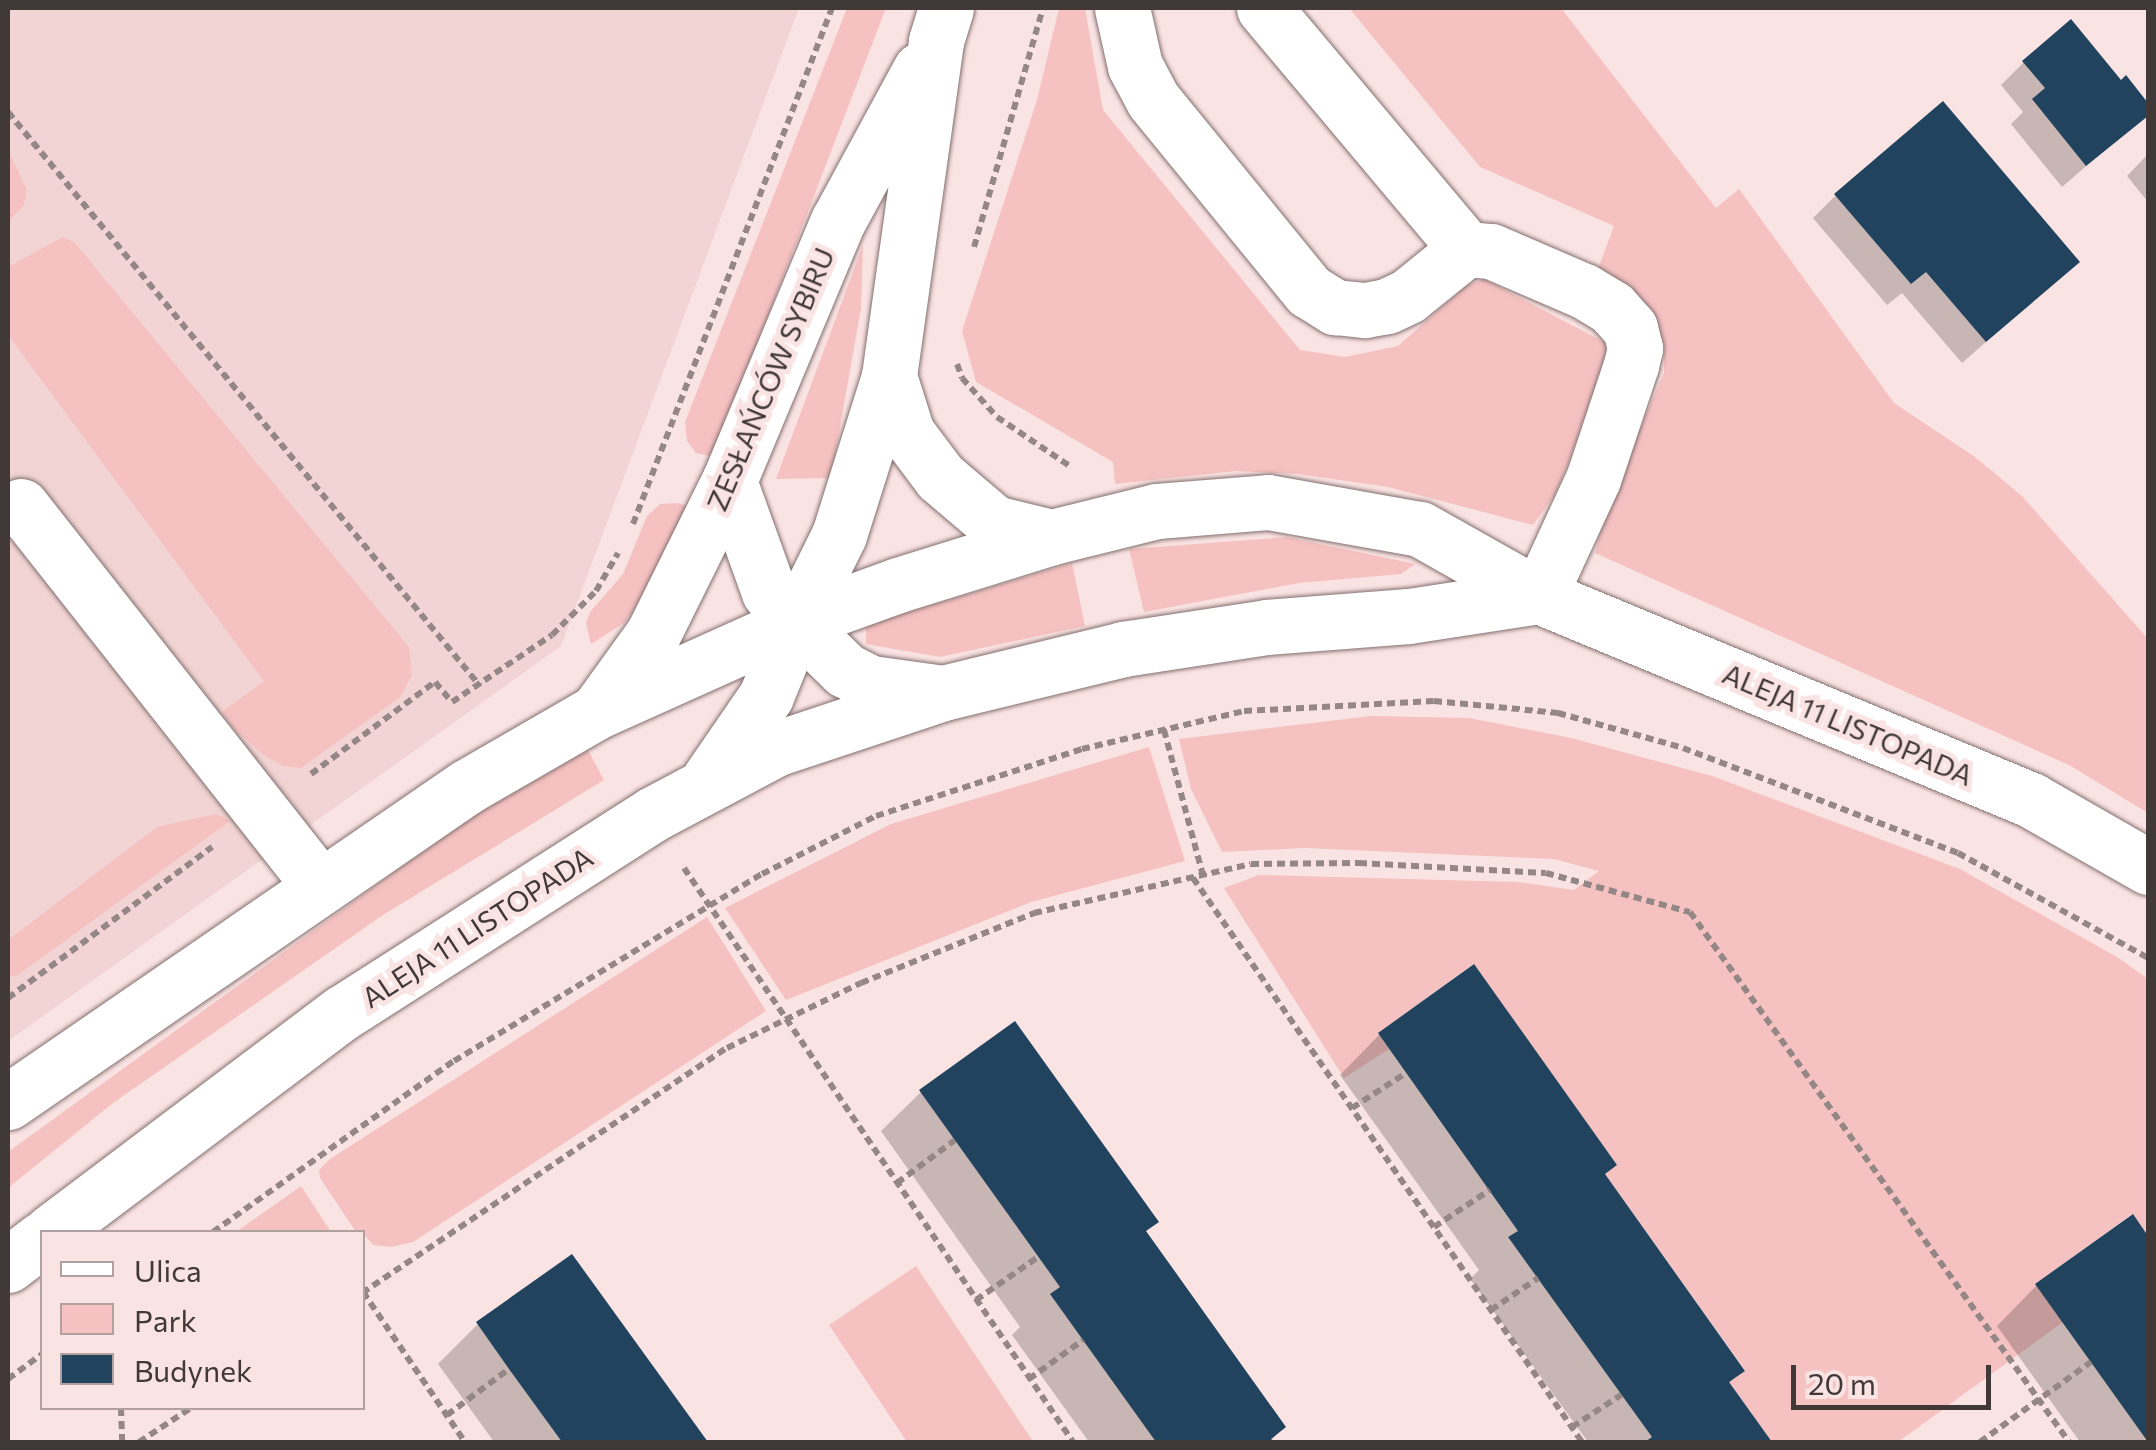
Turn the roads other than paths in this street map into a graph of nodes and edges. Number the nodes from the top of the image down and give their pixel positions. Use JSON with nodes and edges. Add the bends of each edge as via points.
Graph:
{"nodes":[{"id":1,"x":1122,"y":8,"type":"edge"},
{"id":2,"x":1264,"y":8,"type":"edge"},
{"id":3,"x":941,"y":24,"type":"edge"},
{"id":4,"x":1466,"y":249,"type":"junction"},
{"id":5,"x":888,"y":376,"type":"junction"},
{"id":6,"x":728,"y":481,"type":"junction"},
{"id":7,"x":22,"y":506,"type":"dead end"},
{"id":8,"x":1052,"y":537,"type":"junction"},
{"id":9,"x":1539,"y":596,"type":"junction"},
{"id":10,"x":796,"y":622,"type":"junction"},
{"id":11,"x":944,"y":693,"type":"junction"},
{"id":12,"x":596,"y":712,"type":"junction"},
{"id":13,"x":708,"y":782,"type":"junction"},
{"id":14,"x":2148,"y":867,"type":"edge"},
{"id":15,"x":319,"y":885,"type":"junction"},
{"id":16,"x":8,"y":1102,"type":"edge"},
{"id":17,"x":54,"y":1230,"type":"edge"},
{"id":18,"x":40,"y":1241,"type":"edge"},
{"id":19,"x":8,"y":1266,"type":"edge"}],
"edges":[{"from":1,"to":4,"type":"street","via":[[1135,66],[1153,100],[1309,290],[1335,307],[1387,306]]},
{"from":2,"to":4,"type":"street"},
{"from":3,"to":5,"type":"street","name":"ZESŁAŃCÓW SYBIRU"},
{"from":3,"to":6,"type":"street","name":"ZESŁAŃCÓW SYBIRU","via":[[838,221]]},
{"from":4,"to":9,"type":"street","via":[[1491,251],[1584,291],[1630,328],[1635,348],[1593,479]]},
{"from":5,"to":8,"type":"street","name":"ZESŁAŃCÓW SYBIRU","via":[[907,433],[940,476],[994,523]]},
{"from":5,"to":10,"type":"street","name":"ZESŁAŃCÓW SYBIRU","via":[[839,535]]},
{"from":6,"to":10,"type":"street","name":"ALEJA 11 LISTOPADA","via":[[769,592]]},
{"from":6,"to":12,"type":"street","name":"ZESŁAŃCÓW SYBIRU","via":[[653,634]]},
{"from":7,"to":15,"type":"street"},
{"from":8,"to":9,"type":"street","name":"ALEJA 11 LISTOPADA","via":[[1157,512],[1268,502],[1420,529]]},
{"from":8,"to":10,"type":"street","name":"ALEJA 11 LISTOPADA"},
{"from":9,"to":11,"type":"street","name":"ALEJA 11 LISTOPADA","via":[[1123,649]]},
{"from":9,"to":14,"type":"street","name":"ALEJA 11 LISTOPADA","via":[[2030,800]]},
{"from":10,"to":11,"type":"street","name":"ALEJA 11 LISTOPADA","via":[[845,670],[871,682]]},
{"from":10,"to":12,"type":"street","name":"ALEJA 11 LISTOPADA"},
{"from":10,"to":13,"type":"street","name":"ZESŁAŃCÓW SYBIRU","via":[[766,696]]},
{"from":11,"to":13,"type":"street","name":"ALEJA 11 LISTOPADA","via":[[775,748]]},
{"from":12,"to":15,"type":"street","name":"ALEJA 11 LISTOPADA","via":[[468,786]]},
{"from":13,"to":17,"type":"street","name":"ALEJA 11 LISTOPADA","via":[[342,1013]]},
{"from":15,"to":16,"type":"street","name":"ALEJA 11 LISTOPADA"},
{"from":18,"to":19,"type":"street"}]}
